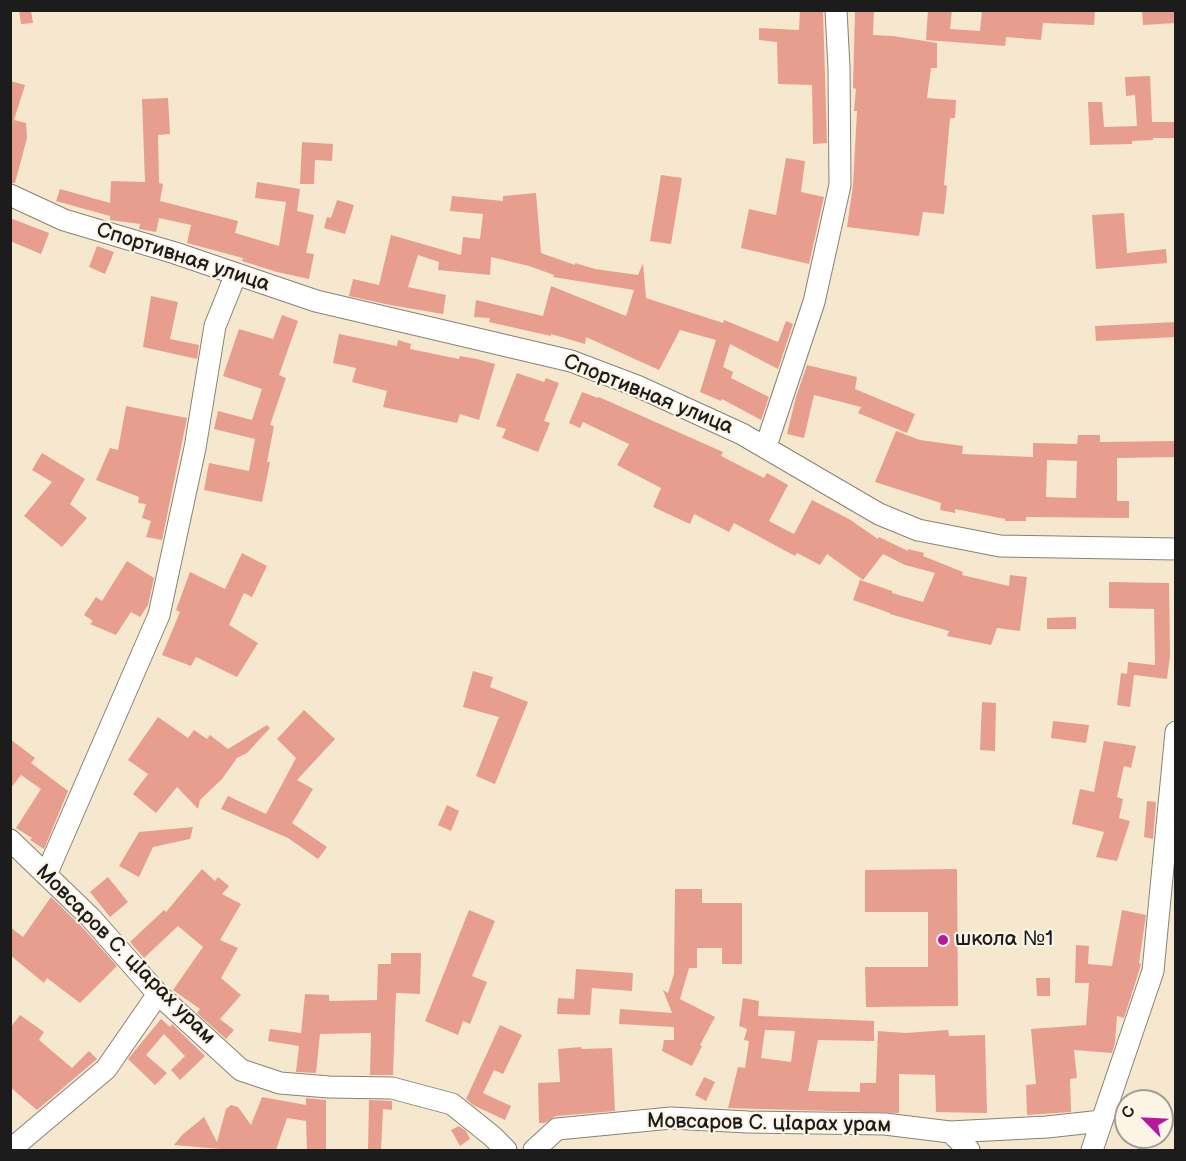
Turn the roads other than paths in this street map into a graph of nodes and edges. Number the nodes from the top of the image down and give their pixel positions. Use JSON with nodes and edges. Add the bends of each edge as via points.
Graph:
{"nodes":[{"id":1,"x":836,"y":10,"type":"edge"},
{"id":2,"x":10,"y":195,"type":"edge"},
{"id":3,"x":236,"y":274,"type":"junction"},
{"id":4,"x":765,"y":446,"type":"junction"},
{"id":5,"x":1176,"y":549,"type":"edge"},
{"id":6,"x":1176,"y":732,"type":"edge"},
{"id":7,"x":10,"y":840,"type":"edge"},
{"id":8,"x":46,"y":875,"type":"junction"},
{"id":9,"x":158,"y":994,"type":"junction"},
{"id":10,"x":1102,"y":1121,"type":"junction"},
{"id":11,"x":950,"y":1132,"type":"junction"},
{"id":12,"x":10,"y":1150,"type":"edge"},
{"id":13,"x":506,"y":1150,"type":"edge"},
{"id":14,"x":534,"y":1150,"type":"edge"},
{"id":15,"x":969,"y":1150,"type":"edge"},
{"id":16,"x":1092,"y":1150,"type":"edge"}],
"edges":[{"from":1,"to":4,"type":"street","via":[[840,185],[814,302]]},
{"from":2,"to":3,"type":"street","name":"Спортивная улица","via":[[64,220]]},
{"from":3,"to":4,"type":"street","name":"Спортивная улица","via":[[316,301],[571,361],[637,386]]},
{"from":3,"to":8,"type":"street","via":[[215,326],[195,448],[159,615]]},
{"from":4,"to":5,"type":"street","name":"Спортивная улица","via":[[879,514],[918,530],[1000,546]]},
{"from":6,"to":10,"type":"street","via":[[1153,971]]},
{"from":7,"to":8,"type":"street","name":"Мовсаров С. цIарах урам"},
{"from":8,"to":9,"type":"street","name":"Мовсаров С. цIарах урам","via":[[91,918]]},
{"from":9,"to":12,"type":"street","via":[[106,1069]]},
{"from":9,"to":13,"type":"street","name":"Мовсаров С. цIарах урам","via":[[241,1070],[280,1083],[392,1088],[452,1104]]},
{"from":10,"to":11,"type":"street","name":"Мовсаров С. цIарах урам"},
{"from":10,"to":16,"type":"street"},
{"from":11,"to":14,"type":"street","name":"Мовсаров С. цIарах урам","via":[[885,1124],[671,1118],[557,1129]]},
{"from":11,"to":15,"type":"street"}]}
